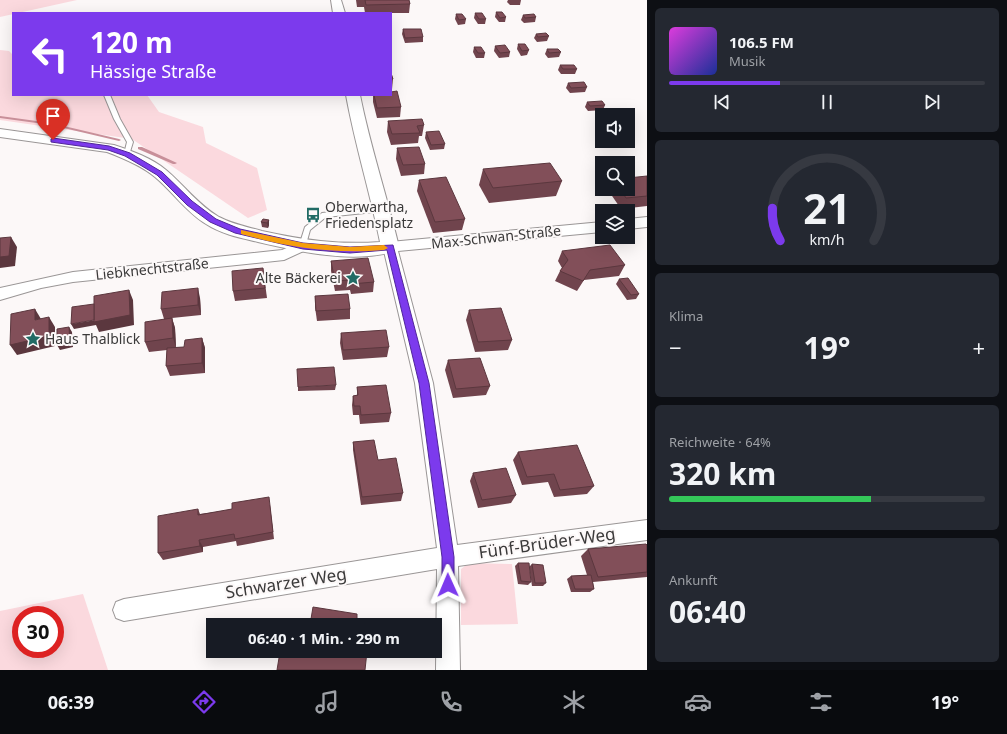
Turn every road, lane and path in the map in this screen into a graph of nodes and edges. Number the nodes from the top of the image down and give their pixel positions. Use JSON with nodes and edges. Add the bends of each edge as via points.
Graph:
{"nodes":[{"id":1,"x":336,"y":0,"type":"edge"},
{"id":2,"x":339,"y":12,"type":"edge"},
{"id":3,"x":107,"y":96,"type":"edge"},
{"id":4,"x":353,"y":96,"type":"edge"},
{"id":5,"x":0,"y":133,"type":"edge"},
{"id":6,"x":127,"y":154,"type":"junction"},
{"id":7,"x":382,"y":209,"type":"junction"},
{"id":8,"x":647,"y":222,"type":"edge"},
{"id":9,"x":635,"y":223,"type":"edge"},
{"id":10,"x":595,"y":227,"type":"edge"},
{"id":11,"x":303,"y":246,"type":"junction"},
{"id":12,"x":390,"y":247,"type":"junction"},
{"id":13,"x":0,"y":294,"type":"edge"},
{"id":14,"x":647,"y":530,"type":"edge"},
{"id":15,"x":448,"y":557,"type":"junction"},
{"id":16,"x":124,"y":610,"type":"dead end"},
{"id":17,"x":448,"y":670,"type":"edge"}],
"edges":[{"from":1,"to":2,"type":"street"},
{"from":3,"to":6,"type":"lane","via":[[130,142]]},
{"from":4,"to":7,"type":"street","via":[[359,128]]},
{"from":5,"to":6,"type":"street","via":[[109,148]]},
{"from":6,"to":11,"type":"street","via":[[160,173],[190,203],[213,221],[238,231]]},
{"from":7,"to":11,"type":"lane","via":[[324,215],[307,229]]},
{"from":7,"to":12,"type":"street"},
{"from":8,"to":9,"type":"street"},
{"from":10,"to":12,"type":"street","name":"Max-Schwan-Straße"},
{"from":11,"to":12,"type":"street","via":[[350,250]]},
{"from":11,"to":13,"type":"street","name":"Liebknechtstraße","via":[[284,255],[73,277]]},
{"from":12,"to":15,"type":"street","via":[[424,383]]},
{"from":14,"to":15,"type":"street","name":"Fünf-Brüder-Weg"},
{"from":15,"to":16,"type":"street","name":"Schwarzer Weg"},
{"from":15,"to":17,"type":"street"}]}
